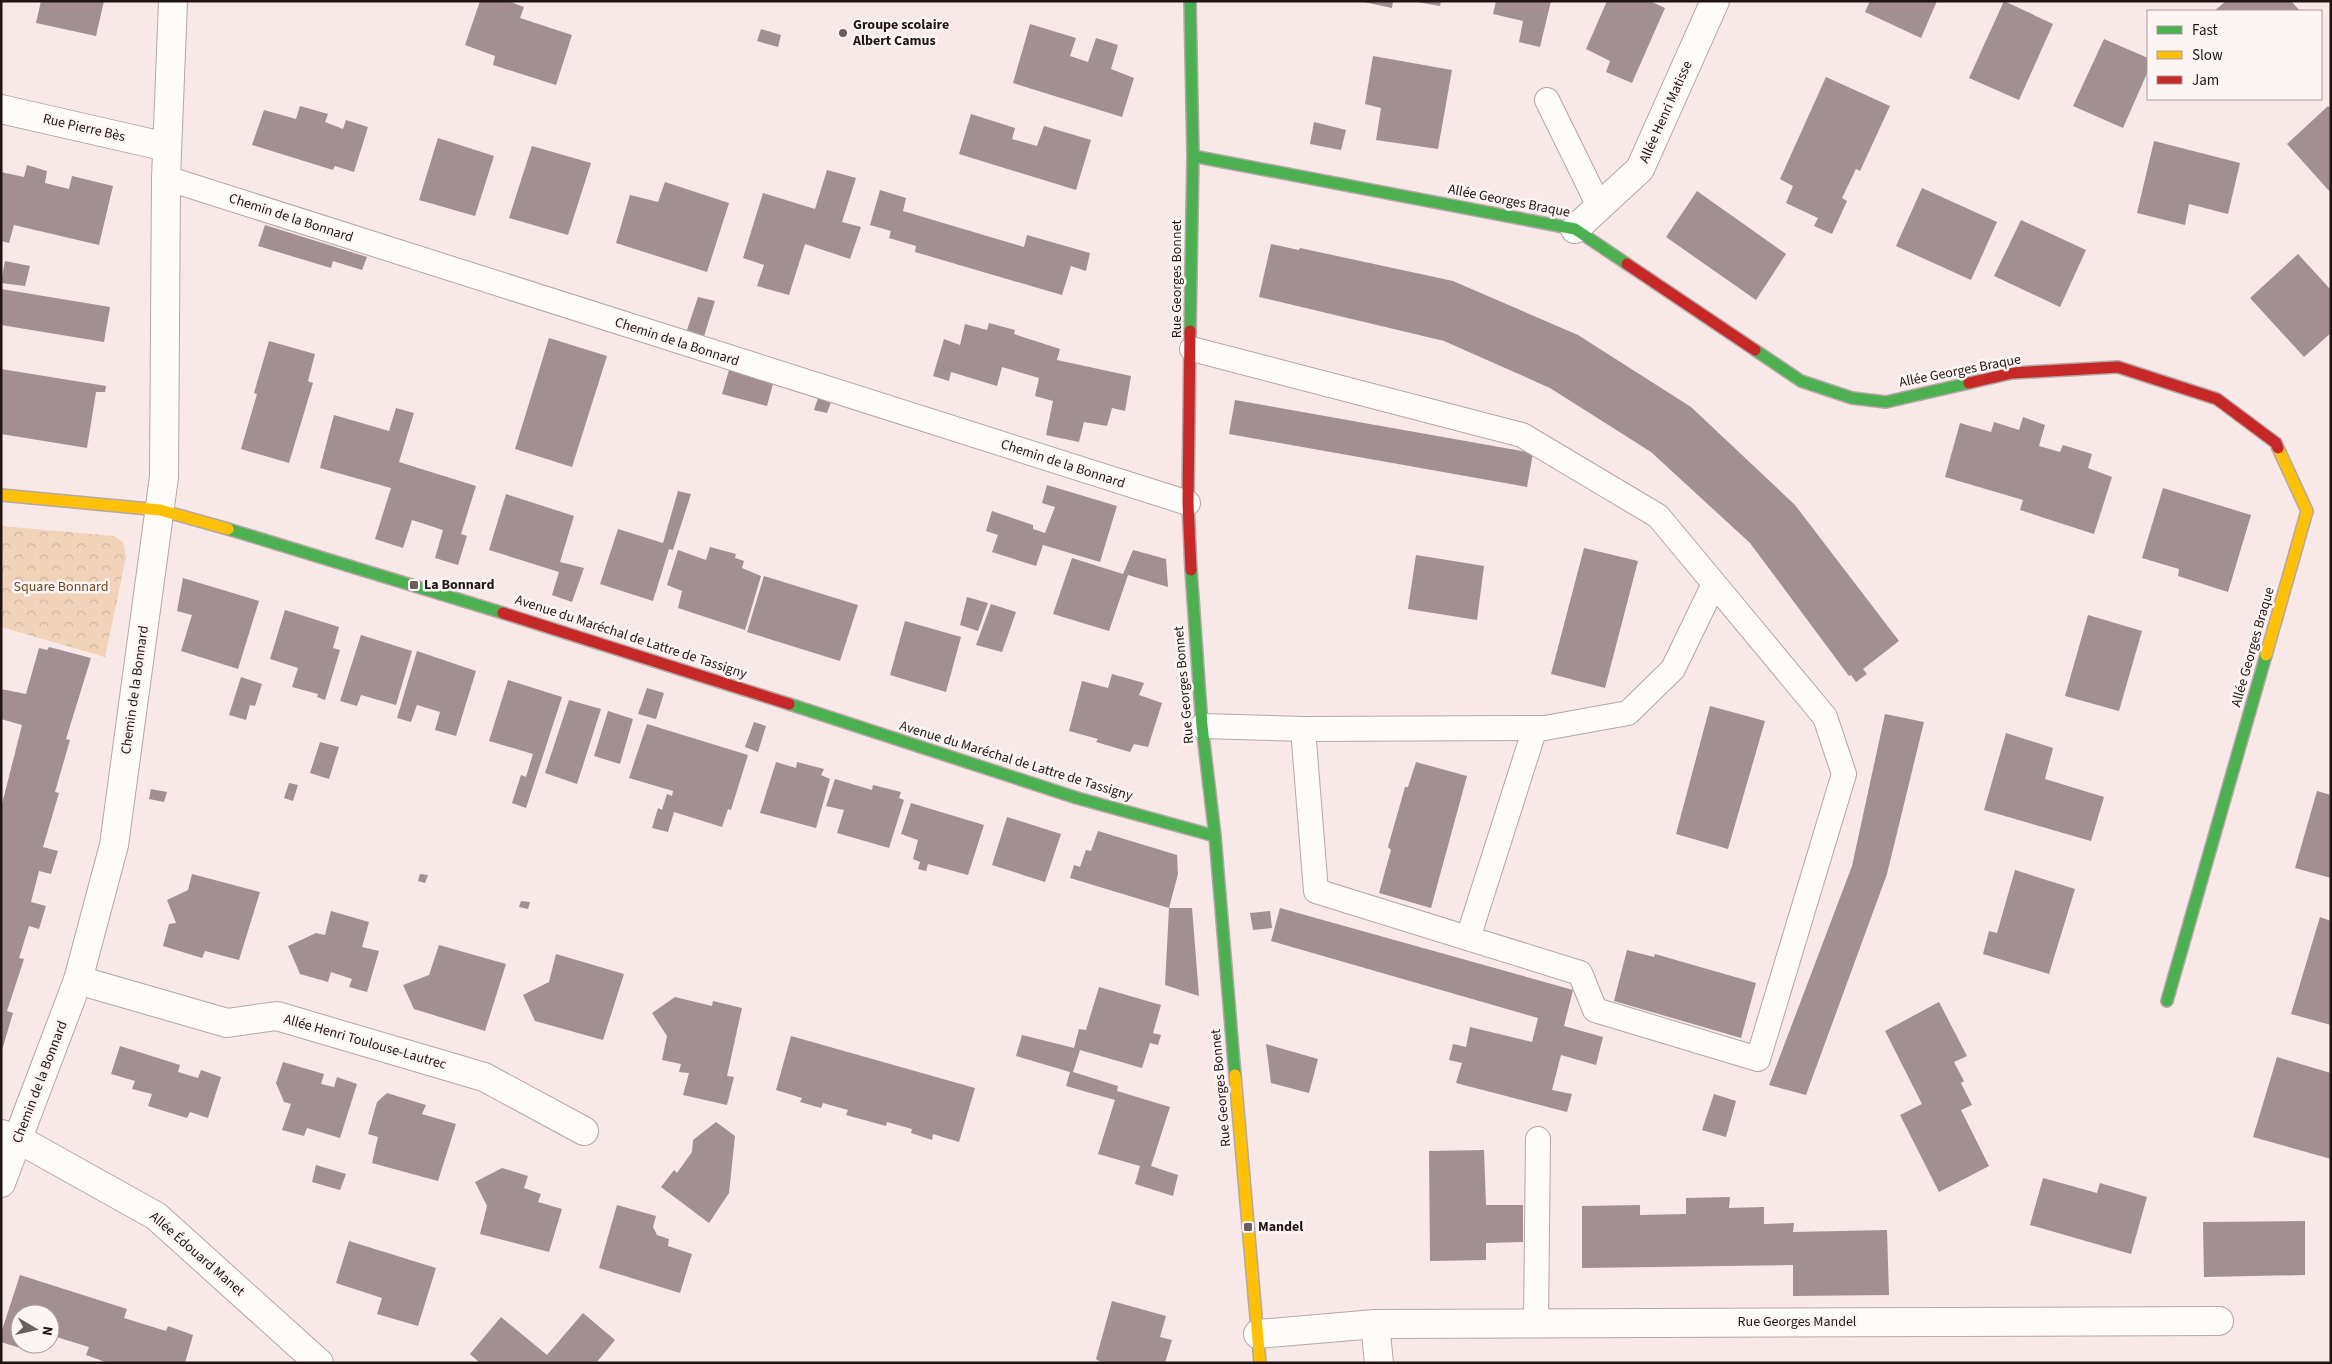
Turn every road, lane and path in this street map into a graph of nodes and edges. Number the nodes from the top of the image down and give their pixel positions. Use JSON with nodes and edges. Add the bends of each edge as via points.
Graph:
{"nodes":[{"id":1,"x":173,"y":1,"type":"edge"},
{"id":2,"x":1190,"y":1,"type":"edge"},
{"id":3,"x":1715,"y":1,"type":"edge"},
{"id":4,"x":1547,"y":100,"type":"dead end"},
{"id":5,"x":1,"y":109,"type":"edge"},
{"id":6,"x":166,"y":148,"type":"junction"},
{"id":7,"x":1193,"y":156,"type":"junction"},
{"id":8,"x":166,"y":178,"type":"junction"},
{"id":9,"x":1600,"y":208,"type":"junction"},
{"id":10,"x":1575,"y":229,"type":"junction"},
{"id":11,"x":1192,"y":349,"type":"junction"},
{"id":12,"x":1,"y":495,"type":"edge"},
{"id":13,"x":1188,"y":503,"type":"junction"},
{"id":14,"x":160,"y":510,"type":"junction"},
{"id":15,"x":1714,"y":584,"type":"junction"},
{"id":16,"x":1202,"y":726,"type":"junction"},
{"id":17,"x":1535,"y":728,"type":"junction"},
{"id":18,"x":1304,"y":729,"type":"junction"},
{"id":19,"x":1215,"y":836,"type":"junction"},
{"id":20,"x":1468,"y":938,"type":"junction"},
{"id":21,"x":78,"y":980,"type":"junction"},
{"id":22,"x":2167,"y":1001,"type":"dead end"},
{"id":23,"x":584,"y":1131,"type":"dead end"},
{"id":24,"x":10,"y":1137,"type":"edge"},
{"id":25,"x":1538,"y":1139,"type":"dead end"},
{"id":26,"x":1,"y":1183,"type":"edge"},
{"id":27,"x":2219,"y":1321,"type":"dead end"},
{"id":28,"x":1536,"y":1323,"type":"junction"},
{"id":29,"x":1375,"y":1324,"type":"junction"},
{"id":30,"x":1258,"y":1334,"type":"junction"},
{"id":31,"x":314,"y":1361,"type":"edge"},
{"id":32,"x":1260,"y":1363,"type":"edge"},
{"id":33,"x":1379,"y":1363,"type":"edge"}],
"edges":[{"from":1,"to":6,"type":"street","name":"Chemin de la Bonnard"},
{"from":2,"to":7,"type":"street","name":"Rue Georges Bonnet"},
{"from":3,"to":9,"type":"street","name":"Allée Henri Matisse","via":[[1640,169]]},
{"from":4,"to":9,"type":"lane"},
{"from":5,"to":6,"type":"street","name":"Rue Pierre Bès"},
{"from":6,"to":8,"type":"street","name":"Chemin de la Bonnard"},
{"from":7,"to":10,"type":"street","name":"Allée Georges Braque"},
{"from":7,"to":11,"type":"street","name":"Rue Georges Bonnet"},
{"from":8,"to":13,"type":"lane","name":"Chemin de la Bonnard"},
{"from":8,"to":14,"type":"street","name":"Chemin de la Bonnard","via":[[164,477]]},
{"from":9,"to":10,"type":"street","name":"Allée Henri Matisse"},
{"from":10,"to":22,"type":"street","name":"Allée Georges Braque","via":[[1801,381],[1852,398],[1886,402],[2012,373],[2118,367],[2217,399],[2276,443],[2308,511]]},
{"from":11,"to":13,"type":"street","name":"Rue Georges Bonnet"},
{"from":11,"to":15,"type":"lane","via":[[1522,435],[1658,516]]},
{"from":12,"to":14,"type":"street","name":"Avenue du Maréchal de Lattre de Tassigny"},
{"from":13,"to":16,"type":"street","name":"Rue Georges Bonnet","via":[[1192,612]]},
{"from":14,"to":19,"type":"street","name":"Avenue du Maréchal de Lattre de Tassigny","via":[[656,660],[1077,798]]},
{"from":14,"to":21,"type":"street","name":"Chemin de la Bonnard","via":[[114,845]]},
{"from":15,"to":17,"type":"lane","via":[[1672,669],[1628,713]]},
{"from":15,"to":20,"type":"lane","via":[[1824,717],[1844,774],[1758,1059],[1594,1010],[1580,972]]},
{"from":16,"to":18,"type":"lane"},
{"from":16,"to":19,"type":"street","name":"Rue Georges Bonnet"},
{"from":17,"to":18,"type":"lane"},
{"from":17,"to":20,"type":"lane"},
{"from":18,"to":20,"type":"lane","via":[[1316,891]]},
{"from":19,"to":30,"type":"street","name":"Rue Georges Bonnet"},
{"from":21,"to":23,"type":"street","name":"Allée Henri Toulouse-Lautrec","via":[[227,1022],[277,1016],[484,1077]]},
{"from":21,"to":24,"type":"street","name":"Chemin de la Bonnard"},
{"from":24,"to":26,"type":"street","name":"Chemin de la Bonnard"},
{"from":24,"to":31,"type":"street","name":"Allée Édouard Manet","via":[[156,1216]]},
{"from":25,"to":28,"type":"lane"},
{"from":27,"to":28,"type":"street","name":"Rue Georges Mandel"},
{"from":28,"to":29,"type":"street","name":"Rue Georges Mandel"},
{"from":29,"to":30,"type":"street","name":"Rue Georges Mandel"},
{"from":29,"to":33,"type":"street"},
{"from":30,"to":32,"type":"street","name":"Rue Georges Bonnet"}]}
